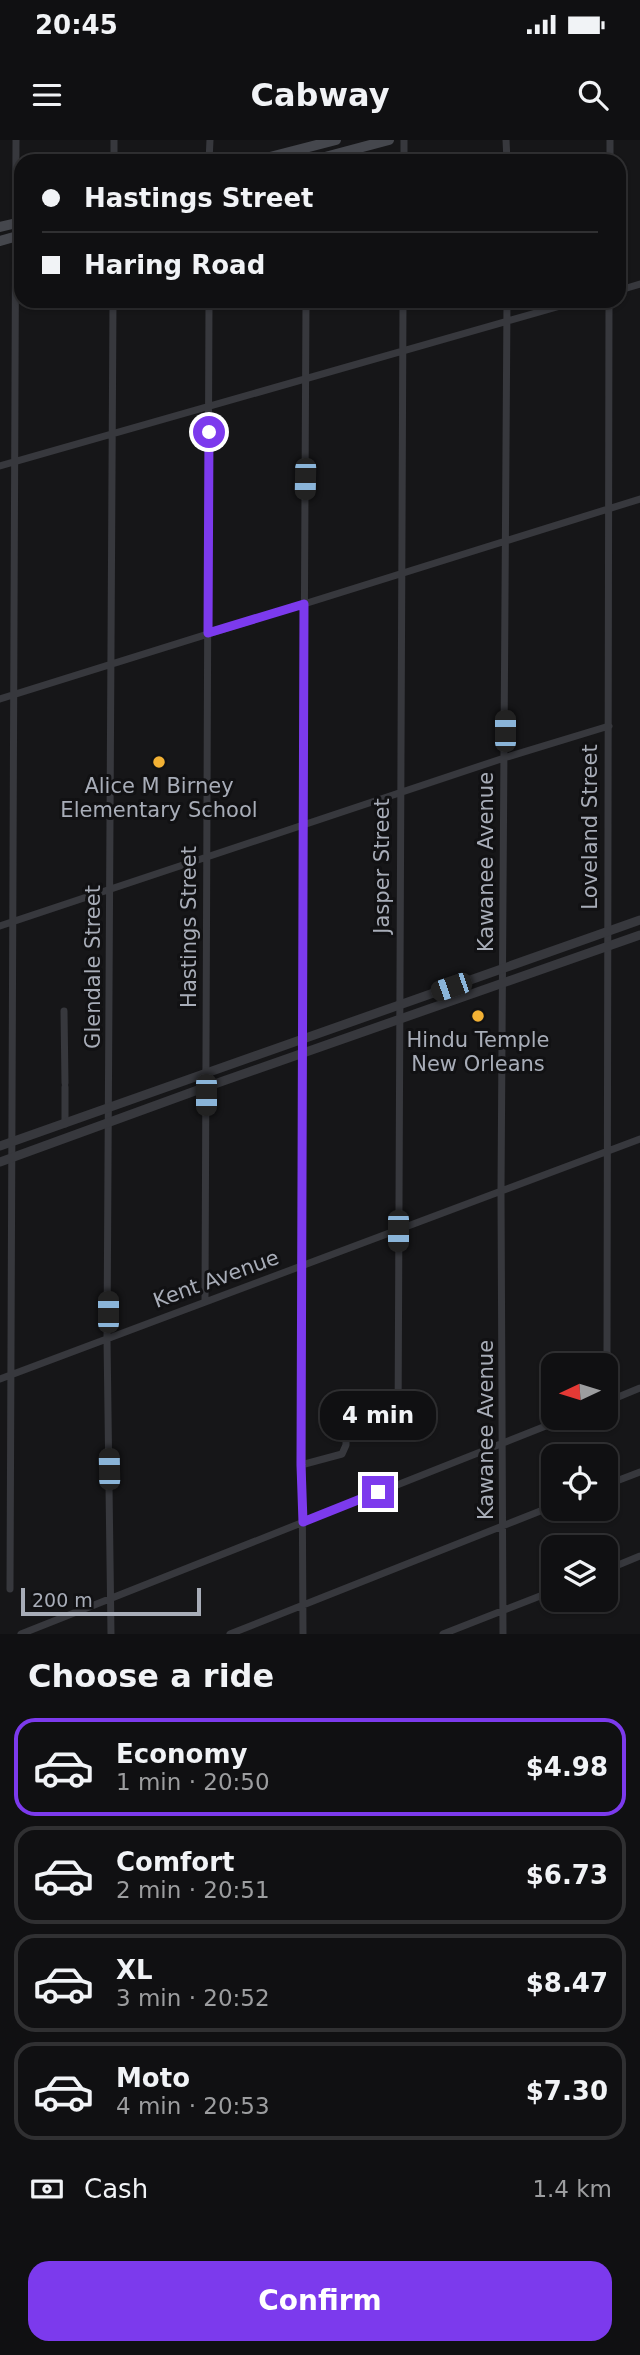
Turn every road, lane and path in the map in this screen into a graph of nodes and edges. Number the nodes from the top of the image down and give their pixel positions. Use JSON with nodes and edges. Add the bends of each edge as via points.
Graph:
{"nodes":[{"id":1,"x":336,"y":140,"type":"edge"},
{"id":2,"x":389,"y":140,"type":"edge"},
{"id":3,"x":307,"y":144,"type":"edge"},
{"id":4,"x":276,"y":154,"type":"edge"},
{"id":5,"x":335,"y":154,"type":"edge"},
{"id":6,"x":18,"y":308,"type":"edge"},
{"id":7,"x":113,"y":308,"type":"edge"},
{"id":8,"x":209,"y":308,"type":"edge"},
{"id":9,"x":306,"y":308,"type":"edge"},
{"id":10,"x":403,"y":308,"type":"edge"},
{"id":11,"x":507,"y":308,"type":"edge"},
{"id":12,"x":552,"y":308,"type":"edge"},
{"id":13,"x":609,"y":308,"type":"edge"},
{"id":14,"x":507,"y":320,"type":"junction"},
{"id":15,"x":402,"y":351,"type":"junction"},
{"id":16,"x":306,"y":379,"type":"junction"},
{"id":17,"x":209,"y":407,"type":"junction"},
{"id":18,"x":112,"y":436,"type":"junction"},
{"id":19,"x":15,"y":462,"type":"junction"},
{"id":20,"x":0,"y":466,"type":"edge"},
{"id":21,"x":640,"y":499,"type":"edge"},
{"id":22,"x":608,"y":508,"type":"junction"},
{"id":23,"x":505,"y":542,"type":"junction"},
{"id":24,"x":401,"y":572,"type":"junction"},
{"id":25,"x":304,"y":604,"type":"junction"},
{"id":26,"x":208,"y":633,"type":"junction"},
{"id":27,"x":111,"y":665,"type":"junction"},
{"id":28,"x":15,"y":695,"type":"junction"},
{"id":29,"x":0,"y":699,"type":"edge"},
{"id":30,"x":609,"y":726,"type":"junction"},
{"id":31,"x":504,"y":758,"type":"junction"},
{"id":32,"x":400,"y":793,"type":"junction"},
{"id":33,"x":304,"y":824,"type":"junction"},
{"id":34,"x":206,"y":857,"type":"junction"},
{"id":35,"x":110,"y":890,"type":"junction"},
{"id":36,"x":640,"y":920,"type":"edge"},
{"id":37,"x":13,"y":922,"type":"junction"},
{"id":38,"x":0,"y":926,"type":"edge"},
{"id":39,"x":607,"y":931,"type":"junction"},
{"id":40,"x":640,"y":935,"type":"edge"},
{"id":41,"x":606,"y":947,"type":"junction"},
{"id":42,"x":503,"y":969,"type":"junction"},
{"id":43,"x":503,"y":984,"type":"junction"},
{"id":44,"x":399,"y":1005,"type":"junction"},
{"id":45,"x":64,"y":1011,"type":"dead end"},
{"id":46,"x":399,"y":1021,"type":"junction"},
{"id":47,"x":303,"y":1040,"type":"junction"},
{"id":48,"x":303,"y":1054,"type":"junction"},
{"id":49,"x":206,"y":1074,"type":"junction"},
{"id":50,"x":206,"y":1087,"type":"junction"},
{"id":51,"x":110,"y":1108,"type":"junction"},
{"id":52,"x":109,"y":1123,"type":"junction"},
{"id":53,"x":65,"y":1124,"type":"junction"},
{"id":54,"x":640,"y":1139,"type":"edge"},
{"id":55,"x":12,"y":1142,"type":"junction"},
{"id":56,"x":0,"y":1146,"type":"edge"},
{"id":57,"x":607,"y":1151,"type":"junction"},
{"id":58,"x":12,"y":1158,"type":"junction"},
{"id":59,"x":0,"y":1162,"type":"edge"},
{"id":60,"x":502,"y":1191,"type":"junction"},
{"id":61,"x":398,"y":1231,"type":"junction"},
{"id":62,"x":301,"y":1266,"type":"junction"},
{"id":63,"x":205,"y":1302,"type":"junction"},
{"id":64,"x":107,"y":1338,"type":"junction"},
{"id":65,"x":607,"y":1353,"type":"dead end"},
{"id":66,"x":9,"y":1375,"type":"junction"},
{"id":67,"x":0,"y":1379,"type":"edge"},
{"id":68,"x":640,"y":1388,"type":"edge"},
{"id":69,"x":618,"y":1397,"type":"edge"},
{"id":70,"x":346,"y":1412,"type":"dead end"},
{"id":71,"x":541,"y":1428,"type":"edge"},
{"id":72,"x":398,"y":1432,"type":"dead end"},
{"id":73,"x":503,"y":1442,"type":"junction"},
{"id":74,"x":301,"y":1465,"type":"junction"},
{"id":75,"x":640,"y":1472,"type":"edge"},
{"id":76,"x":618,"y":1480,"type":"edge"},
{"id":77,"x":541,"y":1511,"type":"edge"},
{"id":78,"x":303,"y":1522,"type":"junction"},
{"id":79,"x":504,"y":1525,"type":"junction"},
{"id":80,"x":640,"y":1556,"type":"edge"},
{"id":81,"x":618,"y":1565,"type":"edge"},
{"id":82,"x":10,"y":1588,"type":"dead end"},
{"id":83,"x":541,"y":1596,"type":"edge"},
{"id":84,"x":111,"y":1599,"type":"junction"},
{"id":85,"x":304,"y":1604,"type":"junction"},
{"id":86,"x":503,"y":1611,"type":"junction"},
{"id":87,"x":21,"y":1634,"type":"edge"},
{"id":88,"x":111,"y":1634,"type":"edge"},
{"id":89,"x":230,"y":1634,"type":"edge"},
{"id":90,"x":303,"y":1634,"type":"edge"},
{"id":91,"x":443,"y":1634,"type":"edge"},
{"id":92,"x":503,"y":1634,"type":"edge"}],
"edges":[{"from":1,"to":3,"type":"main road"},
{"from":2,"to":5,"type":"main road"},
{"from":3,"to":4,"type":"main road"},
{"from":6,"to":19,"type":"street"},
{"from":7,"to":18,"type":"street","name":"Glendale Street"},
{"from":8,"to":17,"type":"street","name":"Hastings Street"},
{"from":9,"to":16,"type":"street"},
{"from":10,"to":15,"type":"street","name":"Jasper Street"},
{"from":11,"to":14,"type":"street","name":"Kawanee Avenue"},
{"from":12,"to":14,"type":"street"},
{"from":13,"to":22,"type":"street","name":"Loveland Street"},
{"from":14,"to":15,"type":"street"},
{"from":14,"to":23,"type":"street","name":"Kawanee Avenue"},
{"from":15,"to":16,"type":"street"},
{"from":15,"to":24,"type":"street","name":"Jasper Street"},
{"from":16,"to":17,"type":"street"},
{"from":16,"to":25,"type":"street"},
{"from":17,"to":18,"type":"street"},
{"from":17,"to":26,"type":"street","name":"Hastings Street"},
{"from":18,"to":19,"type":"street"},
{"from":18,"to":27,"type":"street","name":"Glendale Street"},
{"from":19,"to":20,"type":"street"},
{"from":19,"to":28,"type":"street"},
{"from":21,"to":22,"type":"street"},
{"from":22,"to":23,"type":"street"},
{"from":22,"to":30,"type":"street","name":"Loveland Street"},
{"from":23,"to":24,"type":"street"},
{"from":23,"to":31,"type":"street","name":"Kawanee Avenue"},
{"from":24,"to":25,"type":"street"},
{"from":24,"to":32,"type":"street","name":"Jasper Street"},
{"from":25,"to":26,"type":"street"},
{"from":25,"to":33,"type":"street"},
{"from":26,"to":27,"type":"street"},
{"from":26,"to":34,"type":"street","name":"Hastings Street"},
{"from":27,"to":28,"type":"street"},
{"from":27,"to":35,"type":"street","name":"Glendale Street"},
{"from":28,"to":29,"type":"street"},
{"from":28,"to":37,"type":"street"},
{"from":30,"to":31,"type":"street"},
{"from":30,"to":39,"type":"street","name":"Loveland Street"},
{"from":31,"to":32,"type":"street"},
{"from":31,"to":42,"type":"street","name":"Kawanee Avenue"},
{"from":32,"to":33,"type":"street"},
{"from":32,"to":44,"type":"street","name":"Jasper Street"},
{"from":33,"to":34,"type":"street"},
{"from":33,"to":47,"type":"street"},
{"from":34,"to":35,"type":"street"},
{"from":34,"to":49,"type":"street","name":"Hastings Street"},
{"from":35,"to":37,"type":"street"},
{"from":35,"to":51,"type":"street","name":"Glendale Street"},
{"from":36,"to":39,"type":"street"},
{"from":37,"to":38,"type":"street"},
{"from":37,"to":55,"type":"street"},
{"from":39,"to":41,"type":"street","name":"Loveland Street"},
{"from":39,"to":42,"type":"street"},
{"from":40,"to":41,"type":"street"},
{"from":41,"to":43,"type":"street"},
{"from":41,"to":57,"type":"street","name":"Loveland Street"},
{"from":42,"to":43,"type":"street","name":"Kawanee Avenue"},
{"from":42,"to":44,"type":"street"},
{"from":43,"to":46,"type":"street"},
{"from":43,"to":60,"type":"street","name":"Kawanee Avenue"},
{"from":44,"to":46,"type":"street","name":"Jasper Street"},
{"from":44,"to":47,"type":"street"},
{"from":45,"to":53,"type":"street"},
{"from":46,"to":48,"type":"street"},
{"from":46,"to":61,"type":"street","name":"Jasper Street"},
{"from":47,"to":48,"type":"street"},
{"from":47,"to":49,"type":"street"},
{"from":48,"to":50,"type":"street"},
{"from":48,"to":62,"type":"street"},
{"from":49,"to":50,"type":"street","name":"Hastings Street"},
{"from":49,"to":51,"type":"street"},
{"from":50,"to":52,"type":"street"},
{"from":50,"to":63,"type":"street","name":"Hastings Street"},
{"from":51,"to":52,"type":"street","name":"Glendale Street"},
{"from":51,"to":53,"type":"street"},
{"from":52,"to":58,"type":"street"},
{"from":52,"to":64,"type":"street","name":"Glendale Street"},
{"from":53,"to":55,"type":"street"},
{"from":54,"to":57,"type":"street","name":"Kent Avenue"},
{"from":55,"to":56,"type":"street"},
{"from":55,"to":58,"type":"street"},
{"from":57,"to":60,"type":"street","name":"Kent Avenue"},
{"from":57,"to":65,"type":"street","name":"Loveland Street"},
{"from":58,"to":59,"type":"street"},
{"from":58,"to":66,"type":"street"},
{"from":60,"to":61,"type":"street","name":"Kent Avenue"},
{"from":60,"to":73,"type":"street","name":"Kawanee Avenue"},
{"from":61,"to":62,"type":"street","name":"Kent Avenue"},
{"from":61,"to":72,"type":"street","name":"Jasper Street"},
{"from":62,"to":63,"type":"street","name":"Kent Avenue"},
{"from":62,"to":74,"type":"street"},
{"from":63,"to":64,"type":"street","name":"Kent Avenue"},
{"from":64,"to":66,"type":"street","name":"Kent Avenue"},
{"from":64,"to":84,"type":"street","name":"Glendale Street"},
{"from":66,"to":67,"type":"street","name":"Kent Avenue"},
{"from":66,"to":82,"type":"street"},
{"from":68,"to":69,"type":"street"},
{"from":70,"to":74,"type":"street","via":[[342,1454]]},
{"from":71,"to":73,"type":"street"},
{"from":73,"to":78,"type":"street"},
{"from":73,"to":79,"type":"street","name":"Kawanee Avenue"},
{"from":74,"to":78,"type":"street"},
{"from":75,"to":76,"type":"street"},
{"from":77,"to":79,"type":"street"},
{"from":78,"to":84,"type":"street"},
{"from":78,"to":85,"type":"street"},
{"from":79,"to":85,"type":"street"},
{"from":79,"to":86,"type":"street","name":"Kawanee Avenue"},
{"from":80,"to":81,"type":"street"},
{"from":83,"to":86,"type":"street"},
{"from":84,"to":87,"type":"street"},
{"from":84,"to":88,"type":"street","name":"Glendale Street"},
{"from":85,"to":89,"type":"street"},
{"from":85,"to":90,"type":"street"},
{"from":86,"to":91,"type":"street"},
{"from":86,"to":92,"type":"street","name":"Kawanee Avenue"}]}
